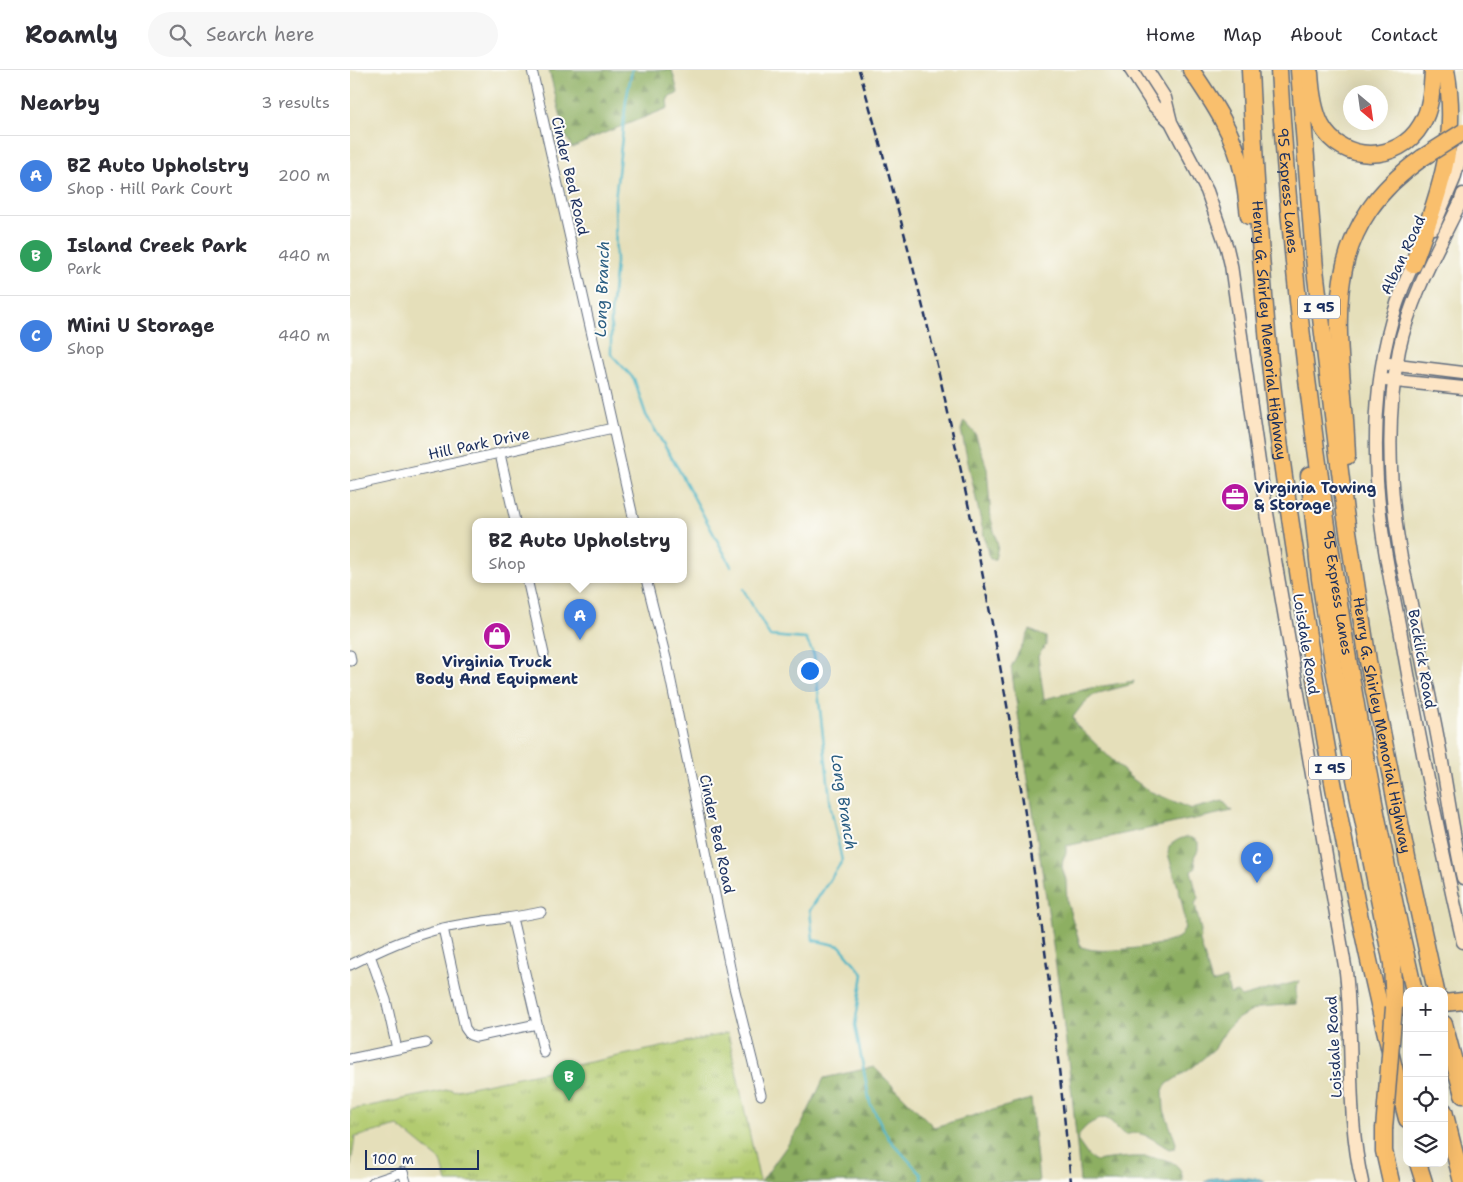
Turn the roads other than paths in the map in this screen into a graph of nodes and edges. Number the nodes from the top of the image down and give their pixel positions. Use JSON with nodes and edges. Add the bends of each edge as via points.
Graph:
{"nodes":[{"id":1,"x":532,"y":70,"type":"edge"},
{"id":2,"x":1131,"y":70,"type":"edge"},
{"id":3,"x":1147,"y":70,"type":"edge"},
{"id":4,"x":1191,"y":70,"type":"edge"},
{"id":5,"x":1250,"y":70,"type":"edge"},
{"id":6,"x":1279,"y":70,"type":"edge"},
{"id":7,"x":1299,"y":70,"type":"edge"},
{"id":8,"x":1310,"y":70,"type":"edge"},
{"id":9,"x":1433,"y":70,"type":"edge"},
{"id":10,"x":1446,"y":70,"type":"edge"},
{"id":11,"x":1171,"y":122,"type":"junction"},
{"id":12,"x":1463,"y":132,"type":"edge"},
{"id":13,"x":1463,"y":146,"type":"edge"},
{"id":14,"x":1463,"y":194,"type":"edge"},
{"id":15,"x":1413,"y":265,"type":"junction"},
{"id":16,"x":1264,"y":282,"type":"junction"},
{"id":17,"x":1302,"y":336,"type":"junction"},
{"id":18,"x":1383,"y":363,"type":"junction"},
{"id":19,"x":1397,"y":365,"type":"junction"},
{"id":20,"x":1463,"y":373,"type":"edge"},
{"id":21,"x":1380,"y":379,"type":"junction"},
{"id":22,"x":1394,"y":380,"type":"junction"},
{"id":23,"x":1463,"y":388,"type":"edge"},
{"id":24,"x":613,"y":428,"type":"junction"},
{"id":25,"x":500,"y":454,"type":"junction"},
{"id":26,"x":350,"y":486,"type":"edge"},
{"id":27,"x":514,"y":518,"type":"edge"},
{"id":28,"x":633,"y":518,"type":"edge"},
{"id":29,"x":1349,"y":543,"type":"junction"},
{"id":30,"x":528,"y":583,"type":"edge"},
{"id":31,"x":647,"y":583,"type":"edge"},
{"id":32,"x":544,"y":654,"type":"dead end"},
{"id":33,"x":1463,"y":878,"type":"edge"},
{"id":34,"x":541,"y":912,"type":"dead end"},
{"id":35,"x":512,"y":918,"type":"junction"},
{"id":36,"x":443,"y":928,"type":"junction"},
{"id":37,"x":1463,"y":942,"type":"edge"},
{"id":38,"x":370,"y":955,"type":"junction"},
{"id":39,"x":350,"y":965,"type":"edge"},
{"id":40,"x":1413,"y":987,"type":"edge"},
{"id":41,"x":1435,"y":987,"type":"edge"},
{"id":42,"x":1463,"y":1001,"type":"edge"},
{"id":43,"x":1448,"y":1003,"type":"edge"},
{"id":44,"x":1400,"y":1007,"type":"edge"},
{"id":45,"x":537,"y":1024,"type":"junction"},
{"id":46,"x":1446,"y":1032,"type":"edge"},
{"id":47,"x":426,"y":1043,"type":"dead end"},
{"id":48,"x":397,"y":1049,"type":"junction"},
{"id":49,"x":544,"y":1053,"type":"dead end"},
{"id":50,"x":350,"y":1059,"type":"edge"},
{"id":51,"x":1463,"y":1095,"type":"edge"},
{"id":52,"x":761,"y":1096,"type":"dead end"},
{"id":53,"x":1403,"y":1102,"type":"edge"},
{"id":54,"x":1447,"y":1122,"type":"edge"},
{"id":55,"x":1419,"y":1167,"type":"edge"},
{"id":56,"x":373,"y":1182,"type":"edge"},
{"id":57,"x":406,"y":1182,"type":"edge"},
{"id":58,"x":1362,"y":1182,"type":"edge"},
{"id":59,"x":1391,"y":1182,"type":"edge"},
{"id":60,"x":1424,"y":1182,"type":"edge"},
{"id":61,"x":1462,"y":1182,"type":"edge"}],
"edges":[{"from":1,"to":24,"type":"street","name":"Cinder Bed Road"},
{"from":2,"to":11,"type":"main road","name":"Loisdale Road","via":[[1154,106]]},
{"from":3,"to":11,"type":"main road","name":"Loisdale Road","via":[[1165,98]]},
{"from":4,"to":16,"type":"highway","via":[[1221,116],[1237,153],[1245,183],[1250,228]]},
{"from":5,"to":16,"type":"highway","name":"Henry G. Shirley Memorial Highway","number":"I 95"},
{"from":6,"to":17,"type":"highway","name":"95 Express Lanes"},
{"from":7,"to":29,"type":"highway","name":"Henry G. Shirley Memorial Highway","number":"I 95","via":[[1318,302]]},
{"from":8,"to":9,"type":"highway","via":[[1316,110],[1325,132],[1342,147],[1370,155],[1396,149],[1418,130],[1429,104]]},
{"from":10,"to":15,"type":"highway","via":[[1450,104],[1448,151],[1437,200]]},
{"from":11,"to":58,"type":"main road","name":"Loisdale Road","via":[[1207,190],[1227,248],[1234,282],[1262,484],[1346,972],[1354,1124]]},
{"from":12,"to":29,"type":"highway","bridge":true,"via":[[1391,182],[1372,205],[1348,253],[1342,275],[1338,343],[1346,428]]},
{"from":13,"to":15,"type":"main road","name":"Alban Road","via":[[1454,179]]},
{"from":14,"to":19,"type":"main road","name":"Alban Road","via":[[1410,311]]},
{"from":15,"to":18,"type":"main road","name":"Alban Road","via":[[1395,312]]},
{"from":16,"to":53,"type":"highway","name":"Henry G. Shirley Memorial Highway","number":"I 95","via":[[1278,432],[1321,718],[1361,927]]},
{"from":17,"to":40,"type":"highway","name":"95 Express Lanes","via":[[1319,474],[1361,735]]},
{"from":17,"to":44,"type":"highway","via":[[1307,456],[1320,580],[1351,760]]},
{"from":18,"to":19,"type":"main road"},
{"from":18,"to":21,"type":"main road","name":"Alban Road"},
{"from":19,"to":20,"type":"main road"},
{"from":19,"to":22,"type":"main road","name":"Backlick Road"},
{"from":21,"to":22,"type":"main road"},
{"from":21,"to":37,"type":"main road","name":"Backlick Road","via":[[1376,438],[1381,522],[1429,786]]},
{"from":22,"to":23,"type":"main road"},
{"from":22,"to":33,"type":"main road","name":"Backlick Road","via":[[1391,464],[1398,538]]},
{"from":24,"to":25,"type":"street","name":"Hill Park Drive"},
{"from":24,"to":28,"type":"street","name":"Cinder Bed Road"},
{"from":25,"to":26,"type":"street","name":"Hill Park Drive"},
{"from":25,"to":27,"type":"street"},
{"from":29,"to":41,"type":"highway","name":"Henry G. Shirley Memorial Highway","number":"I 95","via":[[1368,662]]},
{"from":30,"to":32,"type":"street"},
{"from":31,"to":52,"type":"street","name":"Cinder Bed Road","via":[[667,662],[734,987]]},
{"from":34,"to":35,"type":"street"},
{"from":35,"to":36,"type":"street"},
{"from":35,"to":45,"type":"street"},
{"from":36,"to":38,"type":"street","via":[[406,939]]},
{"from":36,"to":45,"type":"street","via":[[465,1028],[470,1035],[476,1037]]},
{"from":38,"to":39,"type":"street"},
{"from":38,"to":48,"type":"street","via":[[386,1000]]},
{"from":42,"to":43,"type":"highway"},
{"from":44,"to":59,"type":"highway","bridge":true,"via":[[1384,1129],[1384,1151]]},
{"from":45,"to":49,"type":"street"},
{"from":46,"to":51,"type":"highway"},
{"from":47,"to":48,"type":"street"},
{"from":48,"to":50,"type":"street"},
{"from":54,"to":61,"type":"highway"},
{"from":55,"to":60,"type":"highway"},
{"from":56,"to":57,"type":"street","via":[[403,1172]]}]}
